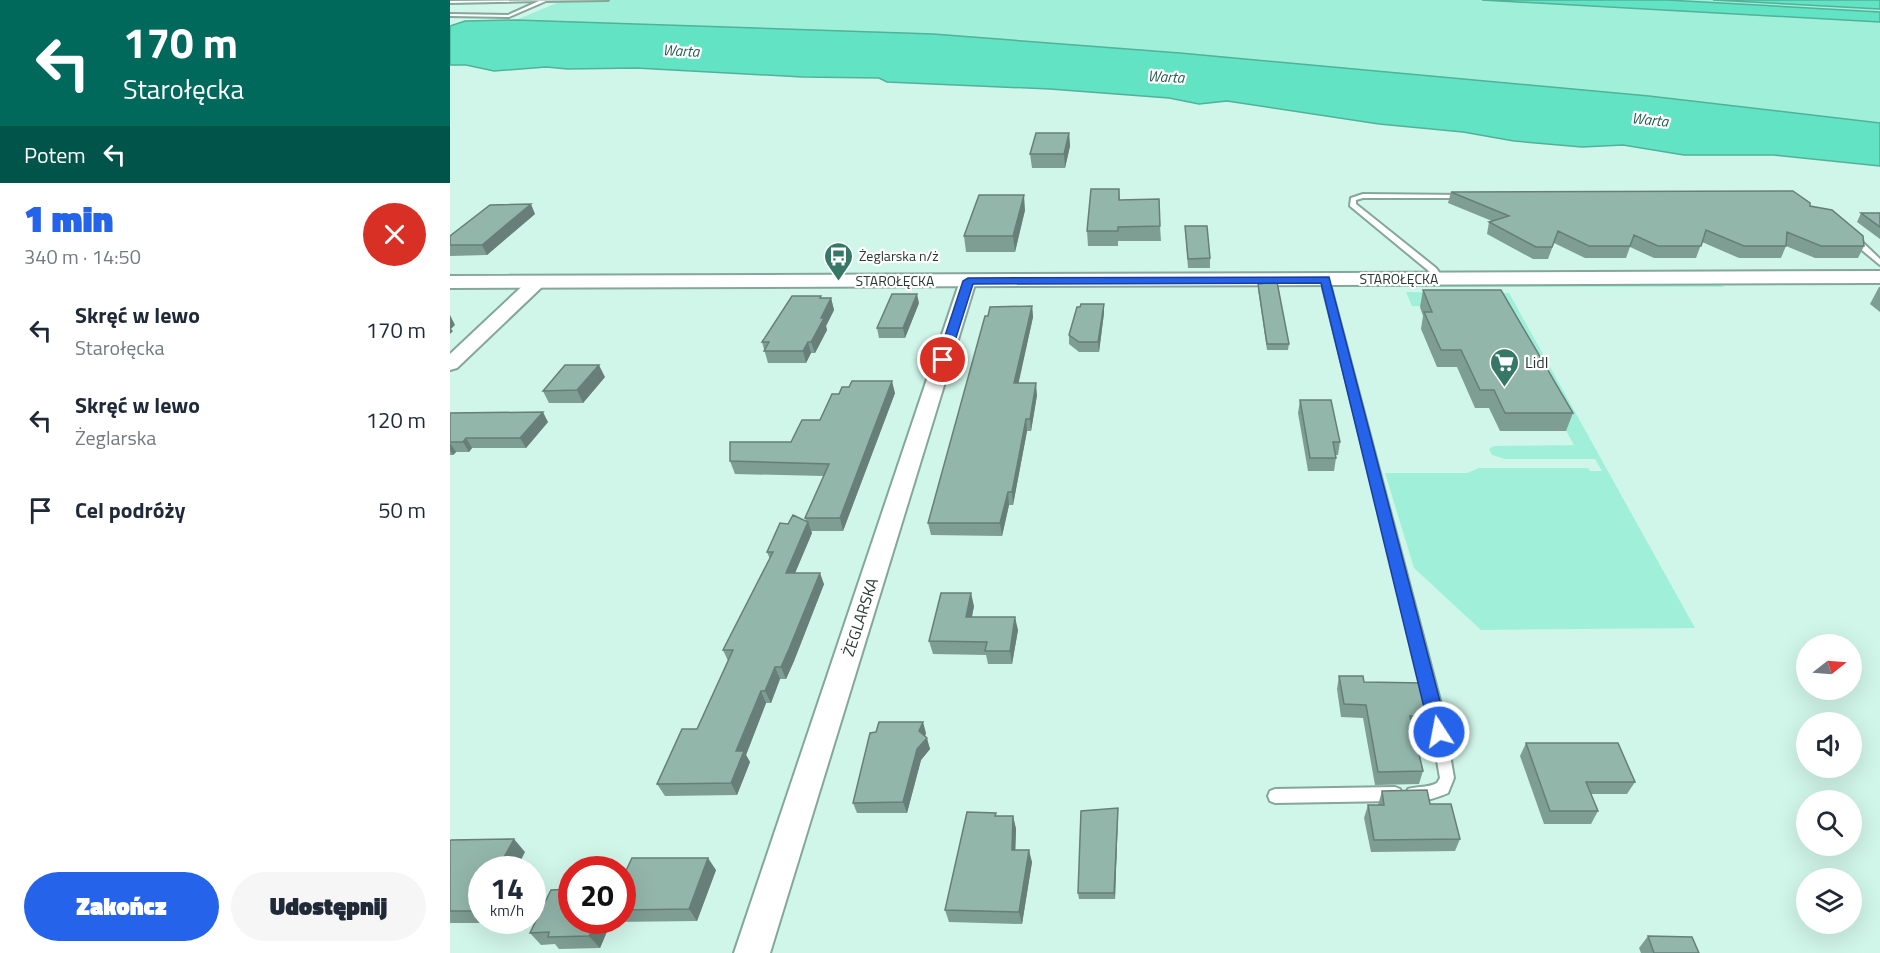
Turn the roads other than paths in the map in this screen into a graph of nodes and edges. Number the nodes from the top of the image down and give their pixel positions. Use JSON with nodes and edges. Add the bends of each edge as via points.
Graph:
{"nodes":[{"id":1,"x":545,"y":0,"type":"edge"},
{"id":2,"x":606,"y":0,"type":"edge"},
{"id":3,"x":450,"y":2,"type":"edge"},
{"id":4,"x":450,"y":15,"type":"edge"},
{"id":5,"x":1469,"y":196,"type":"edge"},
{"id":6,"x":1849,"y":235,"type":"edge"},
{"id":7,"x":1880,"y":263,"type":"edge"},
{"id":8,"x":1880,"y":277,"type":"edge"},
{"id":9,"x":1440,"y":279,"type":"junction"},
{"id":10,"x":1325,"y":280,"type":"junction"},
{"id":11,"x":968,"y":281,"type":"junction"},
{"id":12,"x":450,"y":282,"type":"edge"},
{"id":13,"x":537,"y":282,"type":"junction"},
{"id":14,"x":450,"y":364,"type":"edge"},
{"id":15,"x":1275,"y":796,"type":"dead end"},
{"id":16,"x":752,"y":953,"type":"edge"}],
"edges":[{"from":1,"to":2,"type":"lane"},
{"from":1,"to":3,"type":"lane"},
{"from":1,"to":4,"type":"lane","via":[[509,16]]},
{"from":5,"to":9,"type":"lane","via":[[1353,199],[1352,205]]},
{"from":6,"to":7,"type":"lane"},
{"from":8,"to":9,"type":"street","name":"STAROŁĘCKA"},
{"from":9,"to":10,"type":"street","name":"STAROŁĘCKA"},
{"from":10,"to":11,"type":"street","name":"STAROŁĘCKA"},
{"from":10,"to":15,"type":"lane","via":[[1435,708],[1447,778],[1443,788],[1432,793]]},
{"from":11,"to":13,"type":"street","name":"STAROŁĘCKA"},
{"from":11,"to":16,"type":"street","name":"ŻEGLARSKA"},
{"from":12,"to":13,"type":"street","name":"STAROŁĘCKA"},
{"from":13,"to":14,"type":"street"}]}
